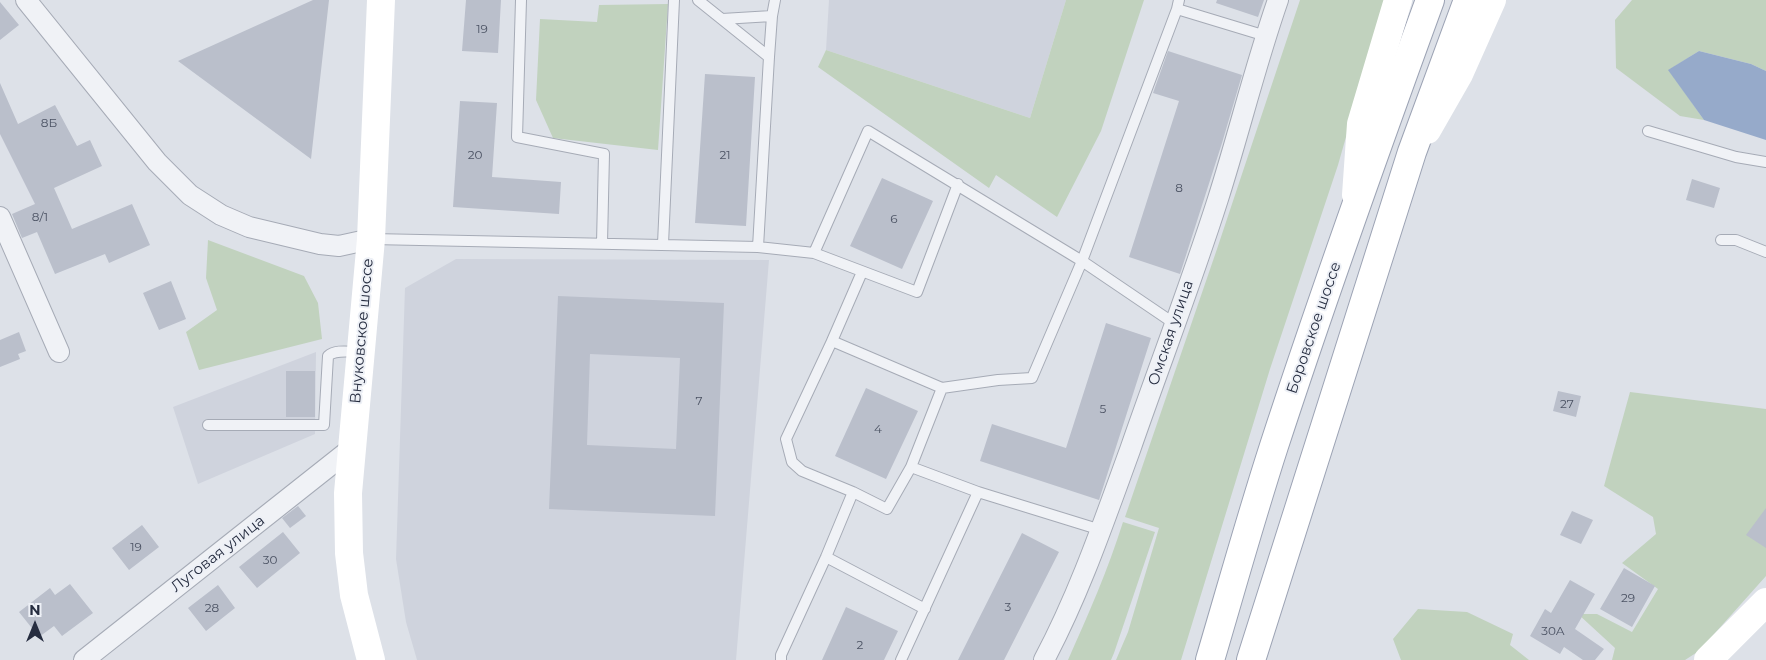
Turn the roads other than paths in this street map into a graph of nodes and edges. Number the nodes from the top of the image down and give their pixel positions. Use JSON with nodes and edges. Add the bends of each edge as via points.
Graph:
{"nodes":[{"id":1,"x":26,"y":0,"type":"edge"},
{"id":2,"x":381,"y":0,"type":"edge"},
{"id":3,"x":521,"y":0,"type":"edge"},
{"id":4,"x":674,"y":0,"type":"edge"},
{"id":5,"x":698,"y":0,"type":"edge"},
{"id":6,"x":775,"y":0,"type":"edge"},
{"id":7,"x":1278,"y":0,"type":"edge"},
{"id":8,"x":1398,"y":0,"type":"edge"},
{"id":9,"x":1430,"y":0,"type":"edge"},
{"id":10,"x":1468,"y":0,"type":"edge"},
{"id":11,"x":1492,"y":0,"type":"edge"},
{"id":12,"x":1178,"y":5,"type":"edge"},
{"id":13,"x":772,"y":16,"type":"junction"},
{"id":14,"x":722,"y":19,"type":"junction"},
{"id":15,"x":1266,"y":36,"type":"junction"},
{"id":16,"x":769,"y":57,"type":"junction"},
{"id":17,"x":1648,"y":130,"type":"dead end"},
{"id":18,"x":1412,"y":152,"type":"junction"},
{"id":19,"x":1766,"y":162,"type":"edge"},
{"id":20,"x":958,"y":184,"type":"junction"},
{"id":21,"x":1356,"y":204,"type":"junction"},
{"id":22,"x":0,"y":217,"type":"edge"},
{"id":23,"x":371,"y":239,"type":"junction"},
{"id":24,"x":1721,"y":240,"type":"dead end"},
{"id":25,"x":602,"y":242,"type":"junction"},
{"id":26,"x":663,"y":244,"type":"junction"},
{"id":27,"x":758,"y":247,"type":"junction"},
{"id":28,"x":1766,"y":252,"type":"edge"},
{"id":29,"x":814,"y":253,"type":"junction"},
{"id":30,"x":1082,"y":260,"type":"junction"},
{"id":31,"x":862,"y":272,"type":"junction"},
{"id":32,"x":1175,"y":324,"type":"junction"},
{"id":33,"x":832,"y":341,"type":"junction"},
{"id":34,"x":59,"y":352,"type":"dead end"},
{"id":35,"x":360,"y":352,"type":"junction"},
{"id":36,"x":942,"y":388,"type":"junction"},
{"id":37,"x":208,"y":424,"type":"dead end"},
{"id":38,"x":352,"y":448,"type":"junction"},
{"id":39,"x":911,"y":467,"type":"junction"},
{"id":40,"x":853,"y":492,"type":"junction"},
{"id":41,"x":978,"y":492,"type":"junction"},
{"id":42,"x":1101,"y":530,"type":"junction"},
{"id":43,"x":826,"y":557,"type":"junction"},
{"id":44,"x":1766,"y":602,"type":"edge"},
{"id":45,"x":925,"y":609,"type":"junction"},
{"id":46,"x":84,"y":660,"type":"edge"},
{"id":47,"x":371,"y":660,"type":"edge"},
{"id":48,"x":781,"y":660,"type":"edge"},
{"id":49,"x":901,"y":660,"type":"edge"},
{"id":50,"x":1044,"y":660,"type":"edge"},
{"id":51,"x":1210,"y":660,"type":"edge"},
{"id":52,"x":1251,"y":660,"type":"edge"},
{"id":53,"x":1708,"y":660,"type":"edge"}],
"edges":[{"from":1,"to":23,"type":"street","via":[[157,162],[190,195],[221,215],[249,227],[339,246]]},
{"from":2,"to":23,"type":"main road","name":"Внуковское шоссе"},
{"from":3,"to":25,"type":"lane","via":[[517,137],[604,154]]},
{"from":4,"to":26,"type":"lane"},
{"from":5,"to":14,"type":"lane"},
{"from":6,"to":13,"type":"lane"},
{"from":7,"to":15,"type":"street","name":"Омская улица"},
{"from":8,"to":21,"type":"main road","via":[[1361,124]]},
{"from":9,"to":21,"type":"main road","name":"Боровское шоссе"},
{"from":10,"to":18,"type":"main road"},
{"from":11,"to":18,"type":"main road","via":[[1452,89]]},
{"from":12,"to":15,"type":"lane"},
{"from":12,"to":30,"type":"lane"},
{"from":13,"to":14,"type":"lane"},
{"from":13,"to":16,"type":"lane"},
{"from":14,"to":16,"type":"lane"},
{"from":15,"to":32,"type":"street","name":"Омская улица","via":[[1218,200]]},
{"from":16,"to":27,"type":"lane"},
{"from":17,"to":19,"type":"lane","via":[[1736,157]]},
{"from":18,"to":52,"type":"main road"},
{"from":20,"to":29,"type":"lane","via":[[868,131]]},
{"from":20,"to":30,"type":"lane"},
{"from":20,"to":31,"type":"lane","via":[[917,292]]},
{"from":21,"to":51,"type":"main road","name":"Боровское шоссе","via":[[1273,449]]},
{"from":22,"to":34,"type":"street"},
{"from":23,"to":25,"type":"lane"},
{"from":23,"to":35,"type":"main road","name":"Внуковское шоссе"},
{"from":24,"to":28,"type":"lane","via":[[1736,240]]},
{"from":25,"to":26,"type":"lane"},
{"from":26,"to":27,"type":"lane"},
{"from":27,"to":29,"type":"lane"},
{"from":29,"to":31,"type":"lane"},
{"from":30,"to":32,"type":"lane"},
{"from":30,"to":36,"type":"lane","via":[[1032,378]]},
{"from":31,"to":33,"type":"lane"},
{"from":32,"to":42,"type":"street","name":"Омская улица"},
{"from":33,"to":36,"type":"lane"},
{"from":33,"to":40,"type":"lane","via":[[786,439],[792,462],[802,471]]},
{"from":35,"to":37,"type":"lane","via":[[335,352],[328,356],[324,426]]},
{"from":35,"to":38,"type":"main road","name":"Внуковское шоссе"},
{"from":36,"to":39,"type":"lane"},
{"from":38,"to":46,"type":"street","name":"Луговая улица"},
{"from":38,"to":47,"type":"main road","name":"Внуковское шоссе","via":[[348,493],[351,574]]},
{"from":39,"to":40,"type":"lane","via":[[887,510]]},
{"from":39,"to":41,"type":"lane"},
{"from":40,"to":43,"type":"lane"},
{"from":41,"to":42,"type":"lane"},
{"from":41,"to":45,"type":"lane"},
{"from":42,"to":50,"type":"street","name":"Омская улица","via":[[1066,618]]},
{"from":43,"to":45,"type":"lane"},
{"from":43,"to":48,"type":"lane"},
{"from":44,"to":53,"type":"main road"},
{"from":45,"to":49,"type":"lane"}]}
